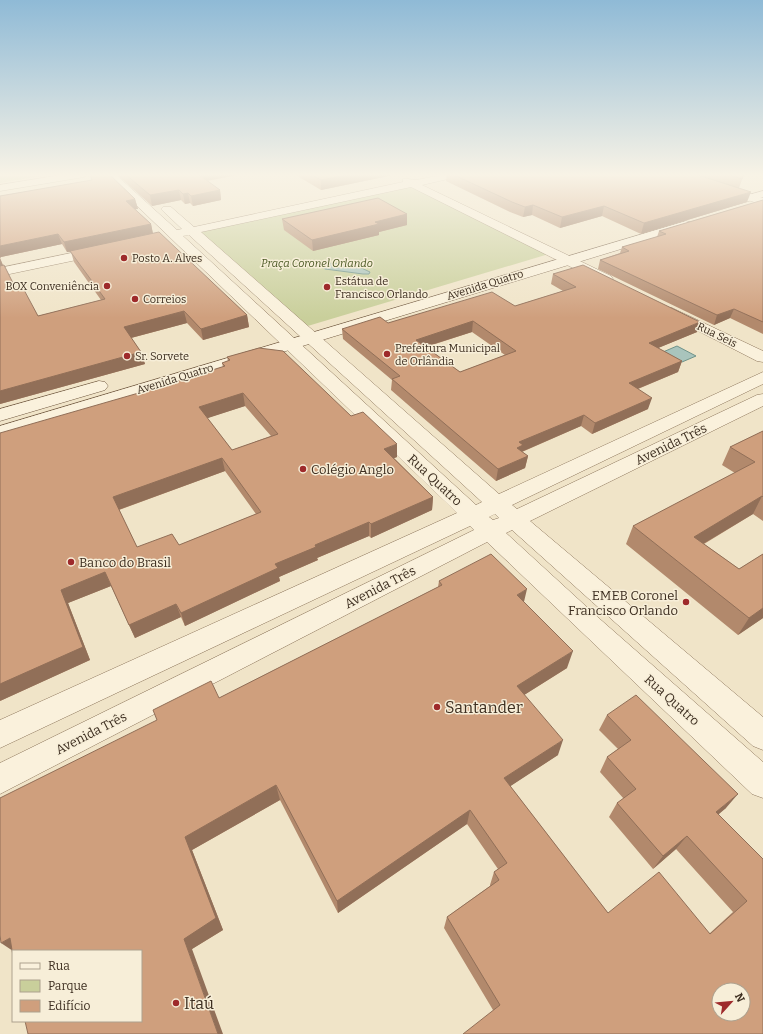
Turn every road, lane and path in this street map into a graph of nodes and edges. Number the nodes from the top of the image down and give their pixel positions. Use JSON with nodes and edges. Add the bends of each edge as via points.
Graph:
{"nodes":[{"id":1,"x":161,"y":222,"type":"edge"},
{"id":2,"x":168,"y":222,"type":"edge"},
{"id":3,"x":210,"y":222,"type":"edge"},
{"id":4,"x":502,"y":222,"type":"edge"},
{"id":5,"x":678,"y":222,"type":"edge"},
{"id":6,"x":171,"y":231,"type":"junction"},
{"id":7,"x":567,"y":255,"type":"junction"},
{"id":8,"x":0,"y":264,"type":"edge"},
{"id":9,"x":0,"y":272,"type":"edge"},
{"id":10,"x":616,"y":279,"type":"edge"},
{"id":11,"x":672,"y":300,"type":"edge"},
{"id":12,"x":656,"y":305,"type":"edge"},
{"id":13,"x":296,"y":336,"type":"junction"},
{"id":14,"x":763,"y":344,"type":"edge"},
{"id":15,"x":763,"y":357,"type":"edge"},
{"id":16,"x":763,"y":378,"type":"edge"},
{"id":17,"x":763,"y":399,"type":"edge"},
{"id":18,"x":0,"y":415,"type":"edge"},
{"id":19,"x":0,"y":432,"type":"edge"},
{"id":20,"x":497,"y":504,"type":"junction"},
{"id":21,"x":515,"y":520,"type":"junction"},
{"id":22,"x":481,"y":523,"type":"junction"},
{"id":23,"x":0,"y":734,"type":"edge"},
{"id":24,"x":763,"y":736,"type":"edge"},
{"id":25,"x":0,"y":779,"type":"edge"},
{"id":26,"x":763,"y":783,"type":"edge"}],
"edges":[{"from":1,"to":6,"type":"street","name":"Rua Quatro"},
{"from":2,"to":6,"type":"street","name":"Rua Quatro"},
{"from":3,"to":6,"type":"street"},
{"from":4,"to":7,"type":"street"},
{"from":5,"to":7,"type":"street","name":"Avenida Quatro"},
{"from":6,"to":13,"type":"street","name":"Rua Quatro"},
{"from":6,"to":13,"type":"street","name":"Rua Quatro"},
{"from":7,"to":10,"type":"street"},
{"from":7,"to":13,"type":"street","name":"Avenida Quatro"},
{"from":8,"to":9,"type":"street","via":[[108,245]]},
{"from":11,"to":14,"type":"street","name":"Rua Seis"},
{"from":12,"to":15,"type":"street","name":"Rua Seis"},
{"from":13,"to":18,"type":"street","name":"Avenida Quatro"},
{"from":13,"to":19,"type":"street","name":"Avenida Quatro"},
{"from":13,"to":20,"type":"street","name":"Rua Quatro"},
{"from":13,"to":22,"type":"street","name":"Rua Quatro"},
{"from":16,"to":20,"type":"street","name":"Avenida Três"},
{"from":17,"to":21,"type":"street","name":"Avenida Três"},
{"from":20,"to":21,"type":"street","name":"Rua Quatro"},
{"from":20,"to":22,"type":"street","name":"Avenida Três"},
{"from":21,"to":22,"type":"street","name":"Avenida Três"},
{"from":21,"to":24,"type":"street","name":"Rua Quatro"},
{"from":22,"to":23,"type":"street","name":"Avenida Três"},
{"from":22,"to":25,"type":"street","name":"Avenida Três"},
{"from":22,"to":26,"type":"street","name":"Rua Quatro"}]}
